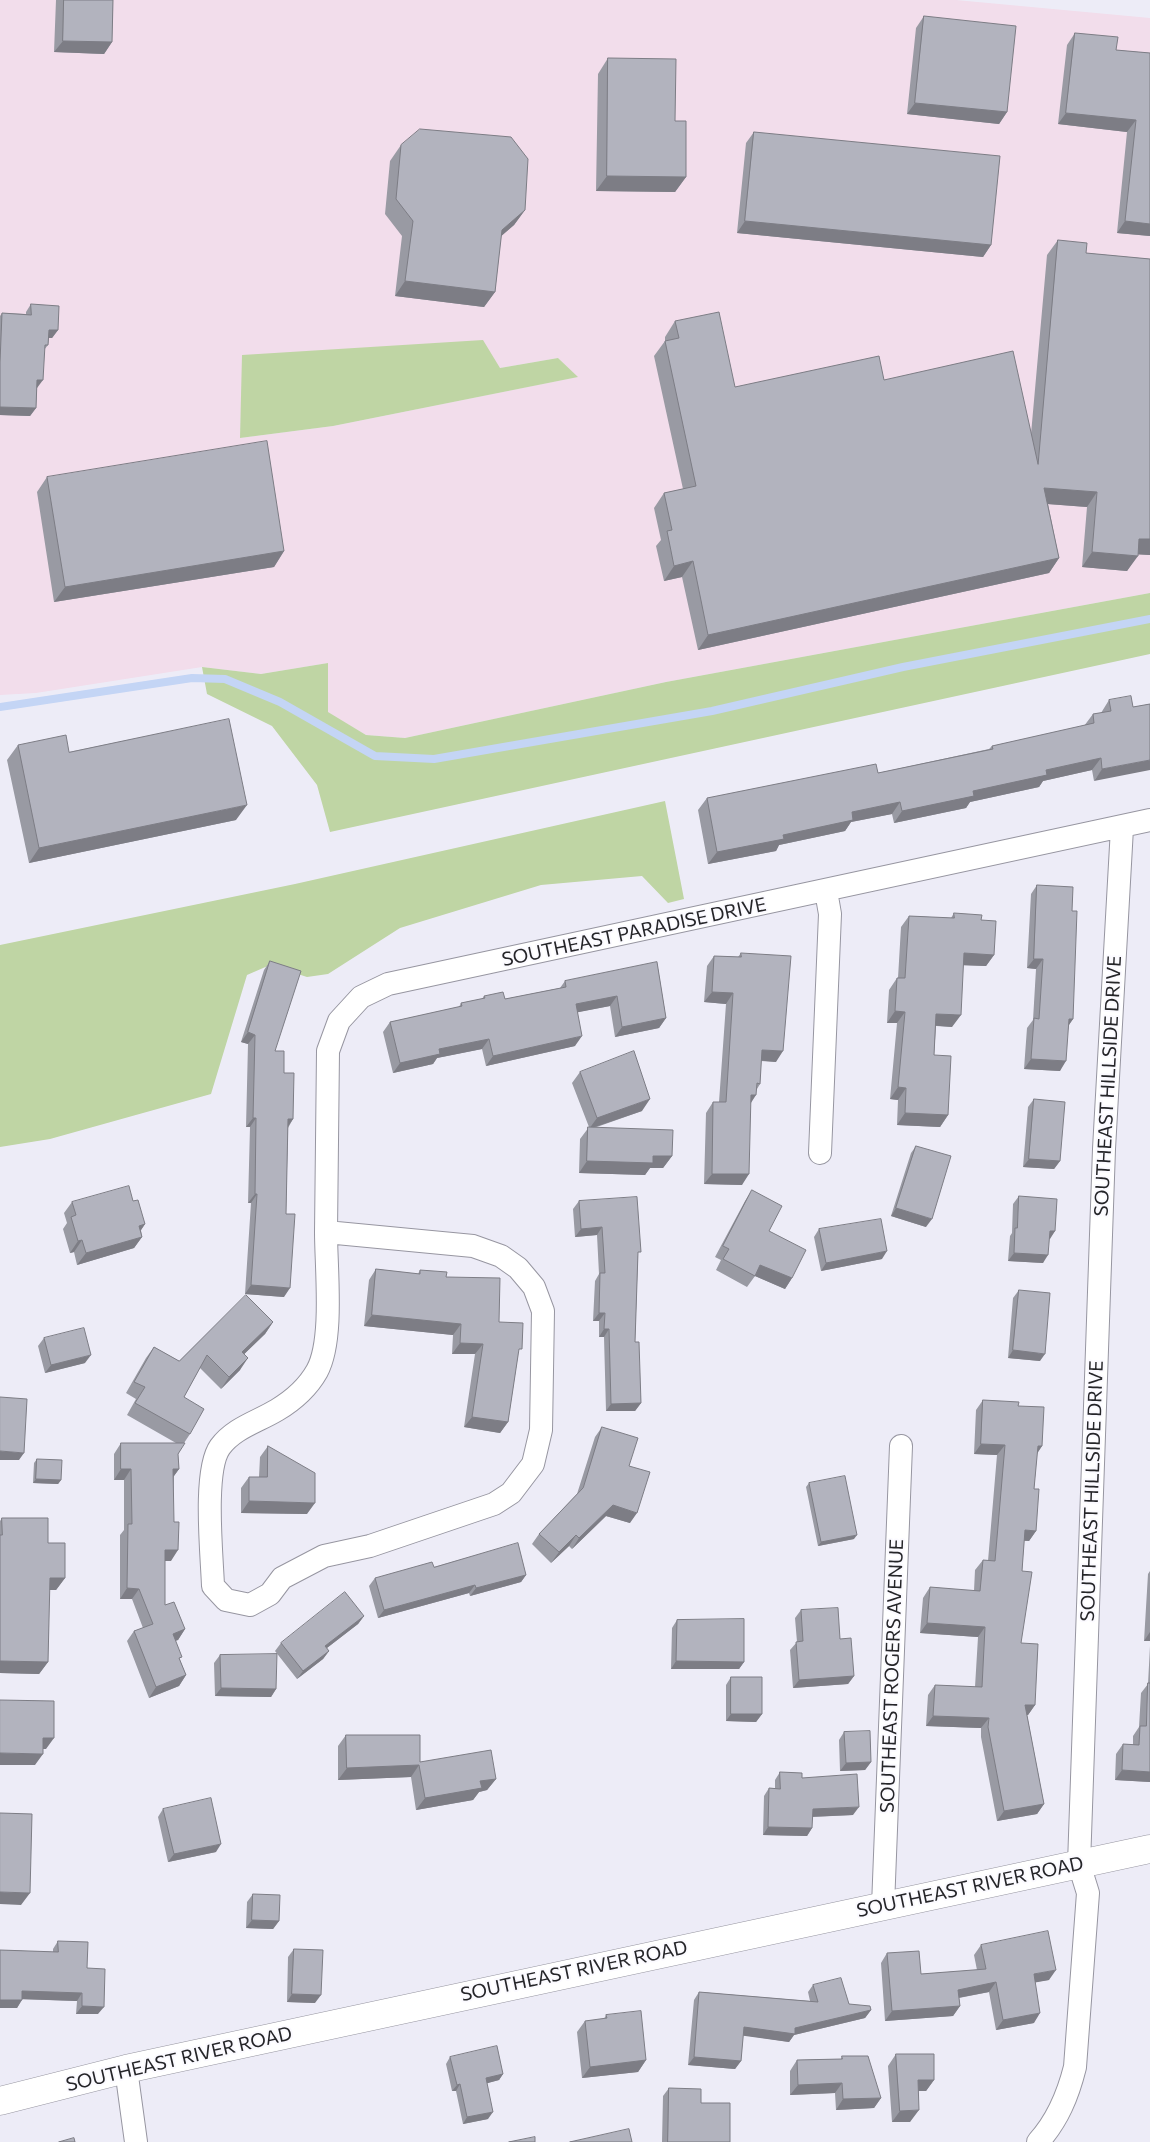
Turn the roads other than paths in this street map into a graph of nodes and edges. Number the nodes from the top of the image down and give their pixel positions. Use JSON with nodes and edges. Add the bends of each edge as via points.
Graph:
{"nodes":[{"id":1,"x":1150,"y":820,"type":"edge"},
{"id":2,"x":1122,"y":828,"type":"junction"},
{"id":3,"x":826,"y":891,"type":"junction"},
{"id":4,"x":820,"y":1153,"type":"dead end"},
{"id":5,"x":326,"y":1232,"type":"junction"},
{"id":6,"x":901,"y":1446,"type":"dead end"},
{"id":7,"x":1150,"y":1849,"type":"edge"},
{"id":8,"x":1079,"y":1864,"type":"junction"},
{"id":9,"x":883,"y":1906,"type":"junction"},
{"id":10,"x":126,"y":2069,"type":"junction"},
{"id":11,"x":0,"y":2101,"type":"edge"},
{"id":12,"x":136,"y":2142,"type":"edge"},
{"id":13,"x":1038,"y":2142,"type":"edge"}],
"edges":[{"from":1,"to":2,"type":"street","name":"SOUTHEAST PARADISE DRIVE"},
{"from":2,"to":3,"type":"street","name":"SOUTHEAST PARADISE DRIVE"},
{"from":2,"to":8,"type":"street","name":"SOUTHEAST HILLSIDE DRIVE","via":[[1104,1148]]},
{"from":3,"to":4,"type":"street","via":[[830,914]]},
{"from":3,"to":5,"type":"street","name":"SOUTHEAST PARADISE DRIVE","via":[[388,984],[361,998],[339,1021],[328,1051]]},
{"from":5,"to":5,"type":"street","name":"SOUTHEAST PARADISE DRIVE","via":[[327,1338],[318,1370],[308,1386],[277,1410],[236,1431],[219,1448],[210,1482],[213,1586],[226,1600],[250,1605],[270,1594],[282,1578],[324,1556],[370,1546],[494,1504],[511,1493],[533,1464],[542,1430],[543,1311],[534,1287],[518,1268],[498,1254],[473,1246]]},
{"from":6,"to":9,"type":"street","name":"SOUTHEAST ROGERS AVENUE"},
{"from":7,"to":8,"type":"street","name":"SOUTHEAST RIVER ROAD"},
{"from":8,"to":9,"type":"street","name":"SOUTHEAST RIVER ROAD"},
{"from":8,"to":13,"type":"street","name":"SOUTHEAST HILLSIDE DRIVE","via":[[1088,1893],[1075,2066],[1060,2112]]},
{"from":9,"to":10,"type":"street","name":"SOUTHEAST RIVER ROAD"},
{"from":10,"to":11,"type":"street","name":"SOUTHEAST RIVER ROAD"},
{"from":10,"to":12,"type":"street"}]}
